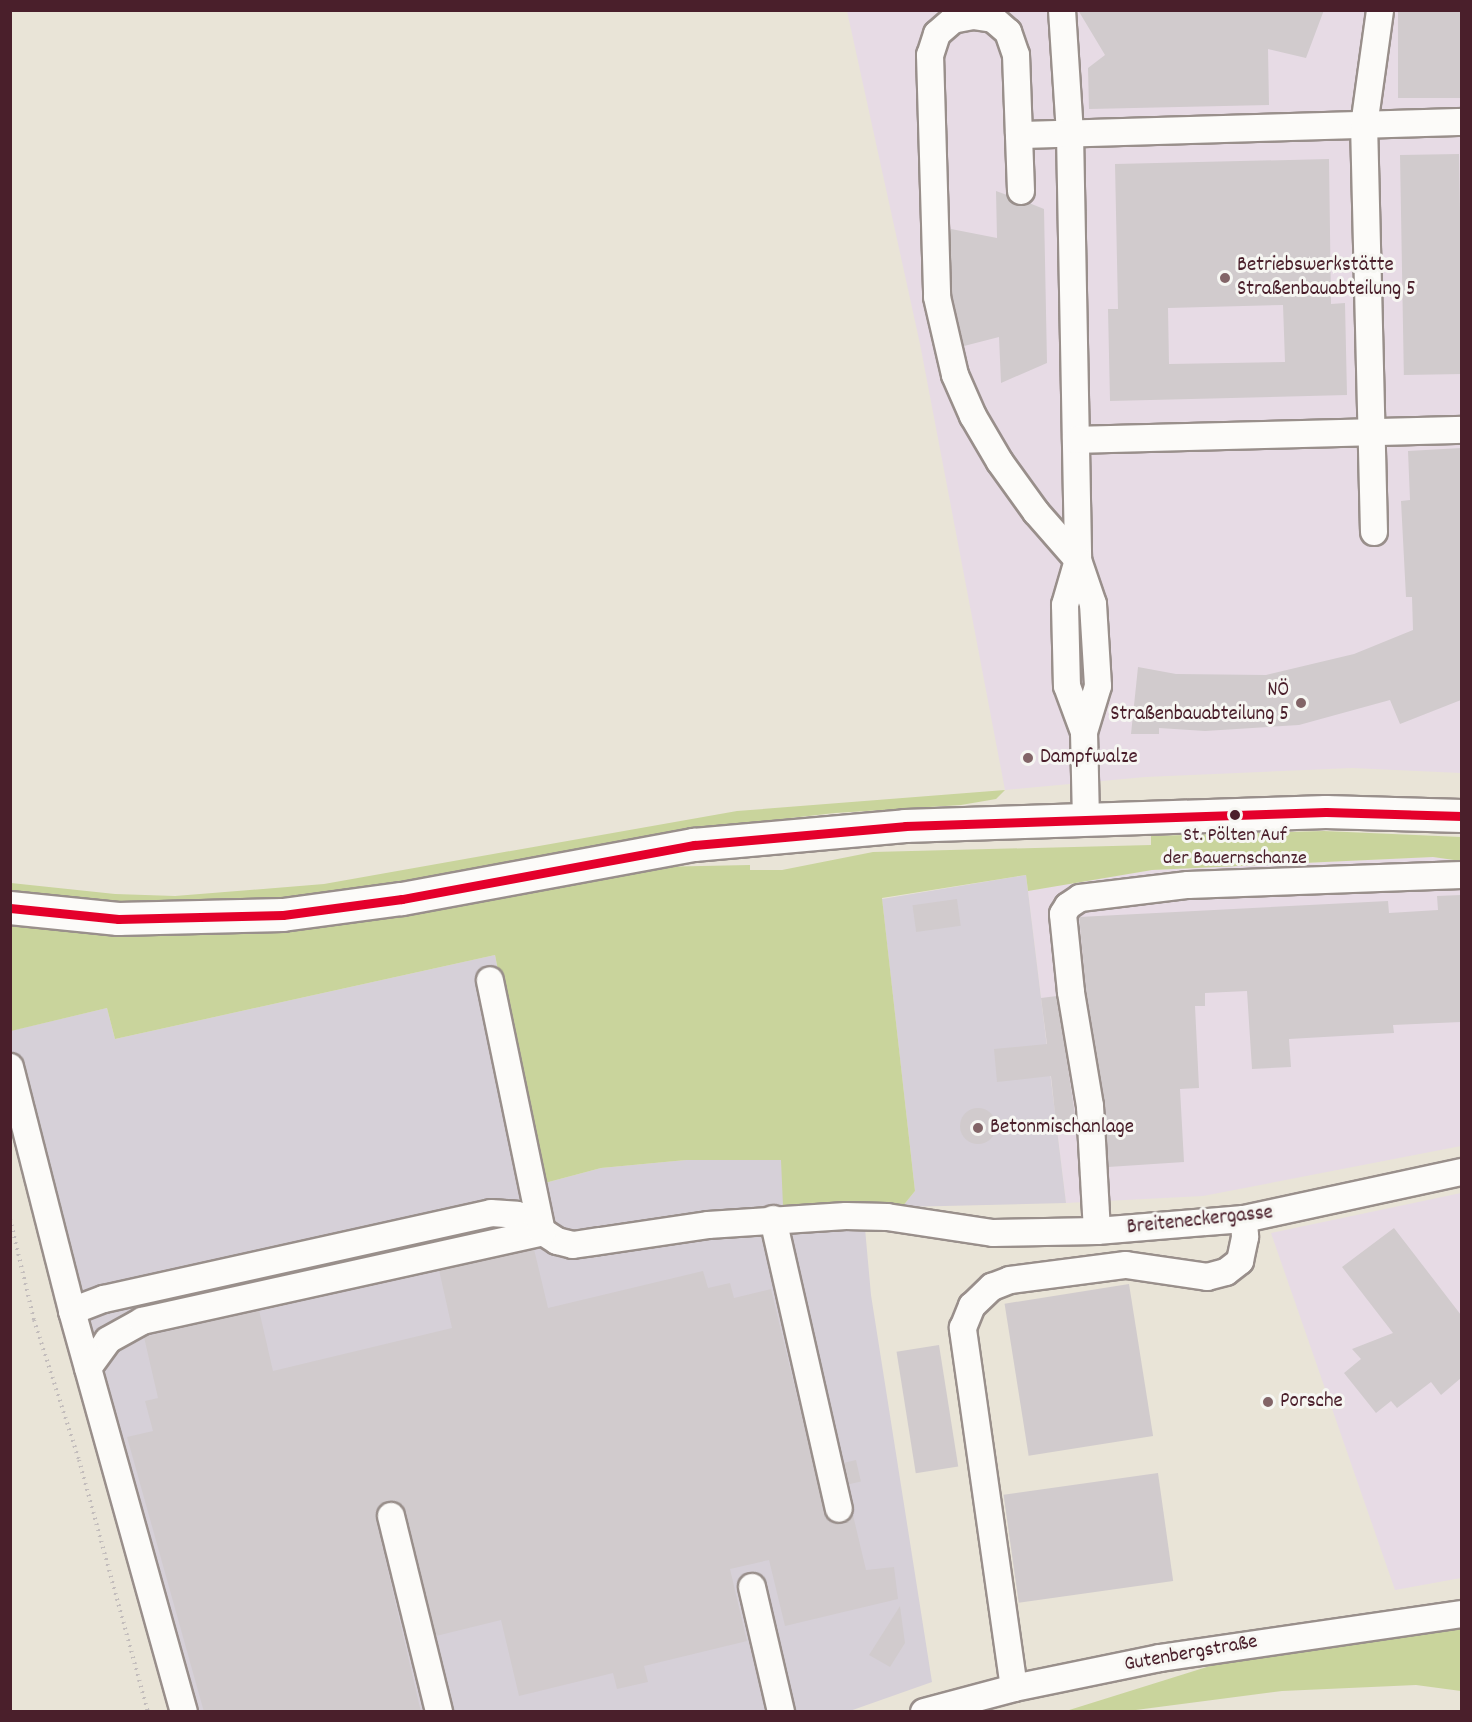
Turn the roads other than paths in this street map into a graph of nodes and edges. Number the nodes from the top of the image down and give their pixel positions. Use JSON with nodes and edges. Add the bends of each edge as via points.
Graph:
{"nodes":[{"id":1,"x":1062,"y":10,"type":"edge"},
{"id":2,"x":1380,"y":10,"type":"edge"},
{"id":3,"x":1461,"y":122,"type":"edge"},
{"id":4,"x":1364,"y":126,"type":"junction"},
{"id":5,"x":1070,"y":134,"type":"junction"},
{"id":6,"x":1019,"y":135,"type":"junction"},
{"id":7,"x":1021,"y":191,"type":"dead end"},
{"id":8,"x":1461,"y":430,"type":"edge"},
{"id":9,"x":1372,"y":432,"type":"junction"},
{"id":10,"x":1076,"y":440,"type":"junction"},
{"id":11,"x":1374,"y":532,"type":"dead end"},
{"id":12,"x":1078,"y":560,"type":"junction"},
{"id":13,"x":1461,"y":816,"type":"edge"},
{"id":14,"x":1086,"y":818,"type":"junction"},
{"id":15,"x":1461,"y":875,"type":"edge"},
{"id":16,"x":10,"y":908,"type":"edge"},
{"id":17,"x":490,"y":980,"type":"dead end"},
{"id":18,"x":10,"y":1067,"type":"edge"},
{"id":19,"x":1461,"y":1172,"type":"edge"},
{"id":20,"x":1244,"y":1218,"type":"junction"},
{"id":21,"x":773,"y":1219,"type":"junction"},
{"id":22,"x":1097,"y":1231,"type":"junction"},
{"id":23,"x":542,"y":1232,"type":"junction"},
{"id":24,"x":72,"y":1311,"type":"junction"},
{"id":25,"x":88,"y":1368,"type":"junction"},
{"id":26,"x":838,"y":1509,"type":"dead end"},
{"id":27,"x":391,"y":1516,"type":"dead end"},
{"id":28,"x":752,"y":1587,"type":"dead end"},
{"id":29,"x":1461,"y":1614,"type":"edge"},
{"id":30,"x":1014,"y":1688,"type":"junction"},
{"id":31,"x":184,"y":1712,"type":"edge"},
{"id":32,"x":439,"y":1712,"type":"edge"},
{"id":33,"x":781,"y":1712,"type":"edge"},
{"id":34,"x":924,"y":1712,"type":"edge"}],
"edges":[{"from":1,"to":5,"type":"street"},
{"from":2,"to":4,"type":"street"},
{"from":3,"to":4,"type":"street"},
{"from":4,"to":5,"type":"street"},
{"from":4,"to":9,"type":"street"},
{"from":5,"to":6,"type":"street"},
{"from":5,"to":10,"type":"street"},
{"from":6,"to":7,"type":"street"},
{"from":6,"to":12,"type":"street","via":[[1016,55],[1008,32],[993,19],[974,16],[952,20],[936,34],[930,55],[934,257],[944,333],[973,416],[999,462]]},
{"from":8,"to":9,"type":"street"},
{"from":9,"to":10,"type":"street"},
{"from":9,"to":11,"type":"street"},
{"from":10,"to":12,"type":"street"},
{"from":12,"to":14,"type":"street","via":[[1094,604],[1098,686],[1084,732]]},
{"from":13,"to":14,"type":"main road","via":[[1388,812]]},
{"from":14,"to":16,"type":"main road","via":[[847,830],[694,845],[402,899],[263,917],[118,919]]},
{"from":15,"to":22,"type":"street","via":[[1188,885],[1080,898],[1068,906],[1063,914],[1090,1106]]},
{"from":17,"to":23,"type":"street"},
{"from":18,"to":24,"type":"street"},
{"from":19,"to":20,"type":"street","name":"Breiteneckergasse"},
{"from":20,"to":22,"type":"street","name":"Breiteneckergasse"},
{"from":20,"to":30,"type":"street","via":[[1240,1261],[1226,1272],[1207,1277],[1126,1265],[1010,1280],[992,1287],[972,1306],[963,1328]]},
{"from":21,"to":22,"type":"street","name":"Breiteneckergasse","via":[[887,1217],[993,1233]]},
{"from":21,"to":23,"type":"street","name":"Breiteneckergasse","via":[[573,1245]]},
{"from":21,"to":26,"type":"street"},
{"from":23,"to":24,"type":"street","name":"Breiteneckergasse","via":[[518,1215],[490,1212],[104,1299]]},
{"from":23,"to":25,"type":"street","via":[[142,1321],[108,1340]]},
{"from":24,"to":25,"type":"street"},
{"from":25,"to":31,"type":"street"},
{"from":27,"to":32,"type":"street"},
{"from":28,"to":33,"type":"street"},
{"from":29,"to":30,"type":"street","name":"Gutenbergstraße","via":[[1160,1658]]},
{"from":30,"to":34,"type":"street","name":"Gutenbergstraße"}]}
